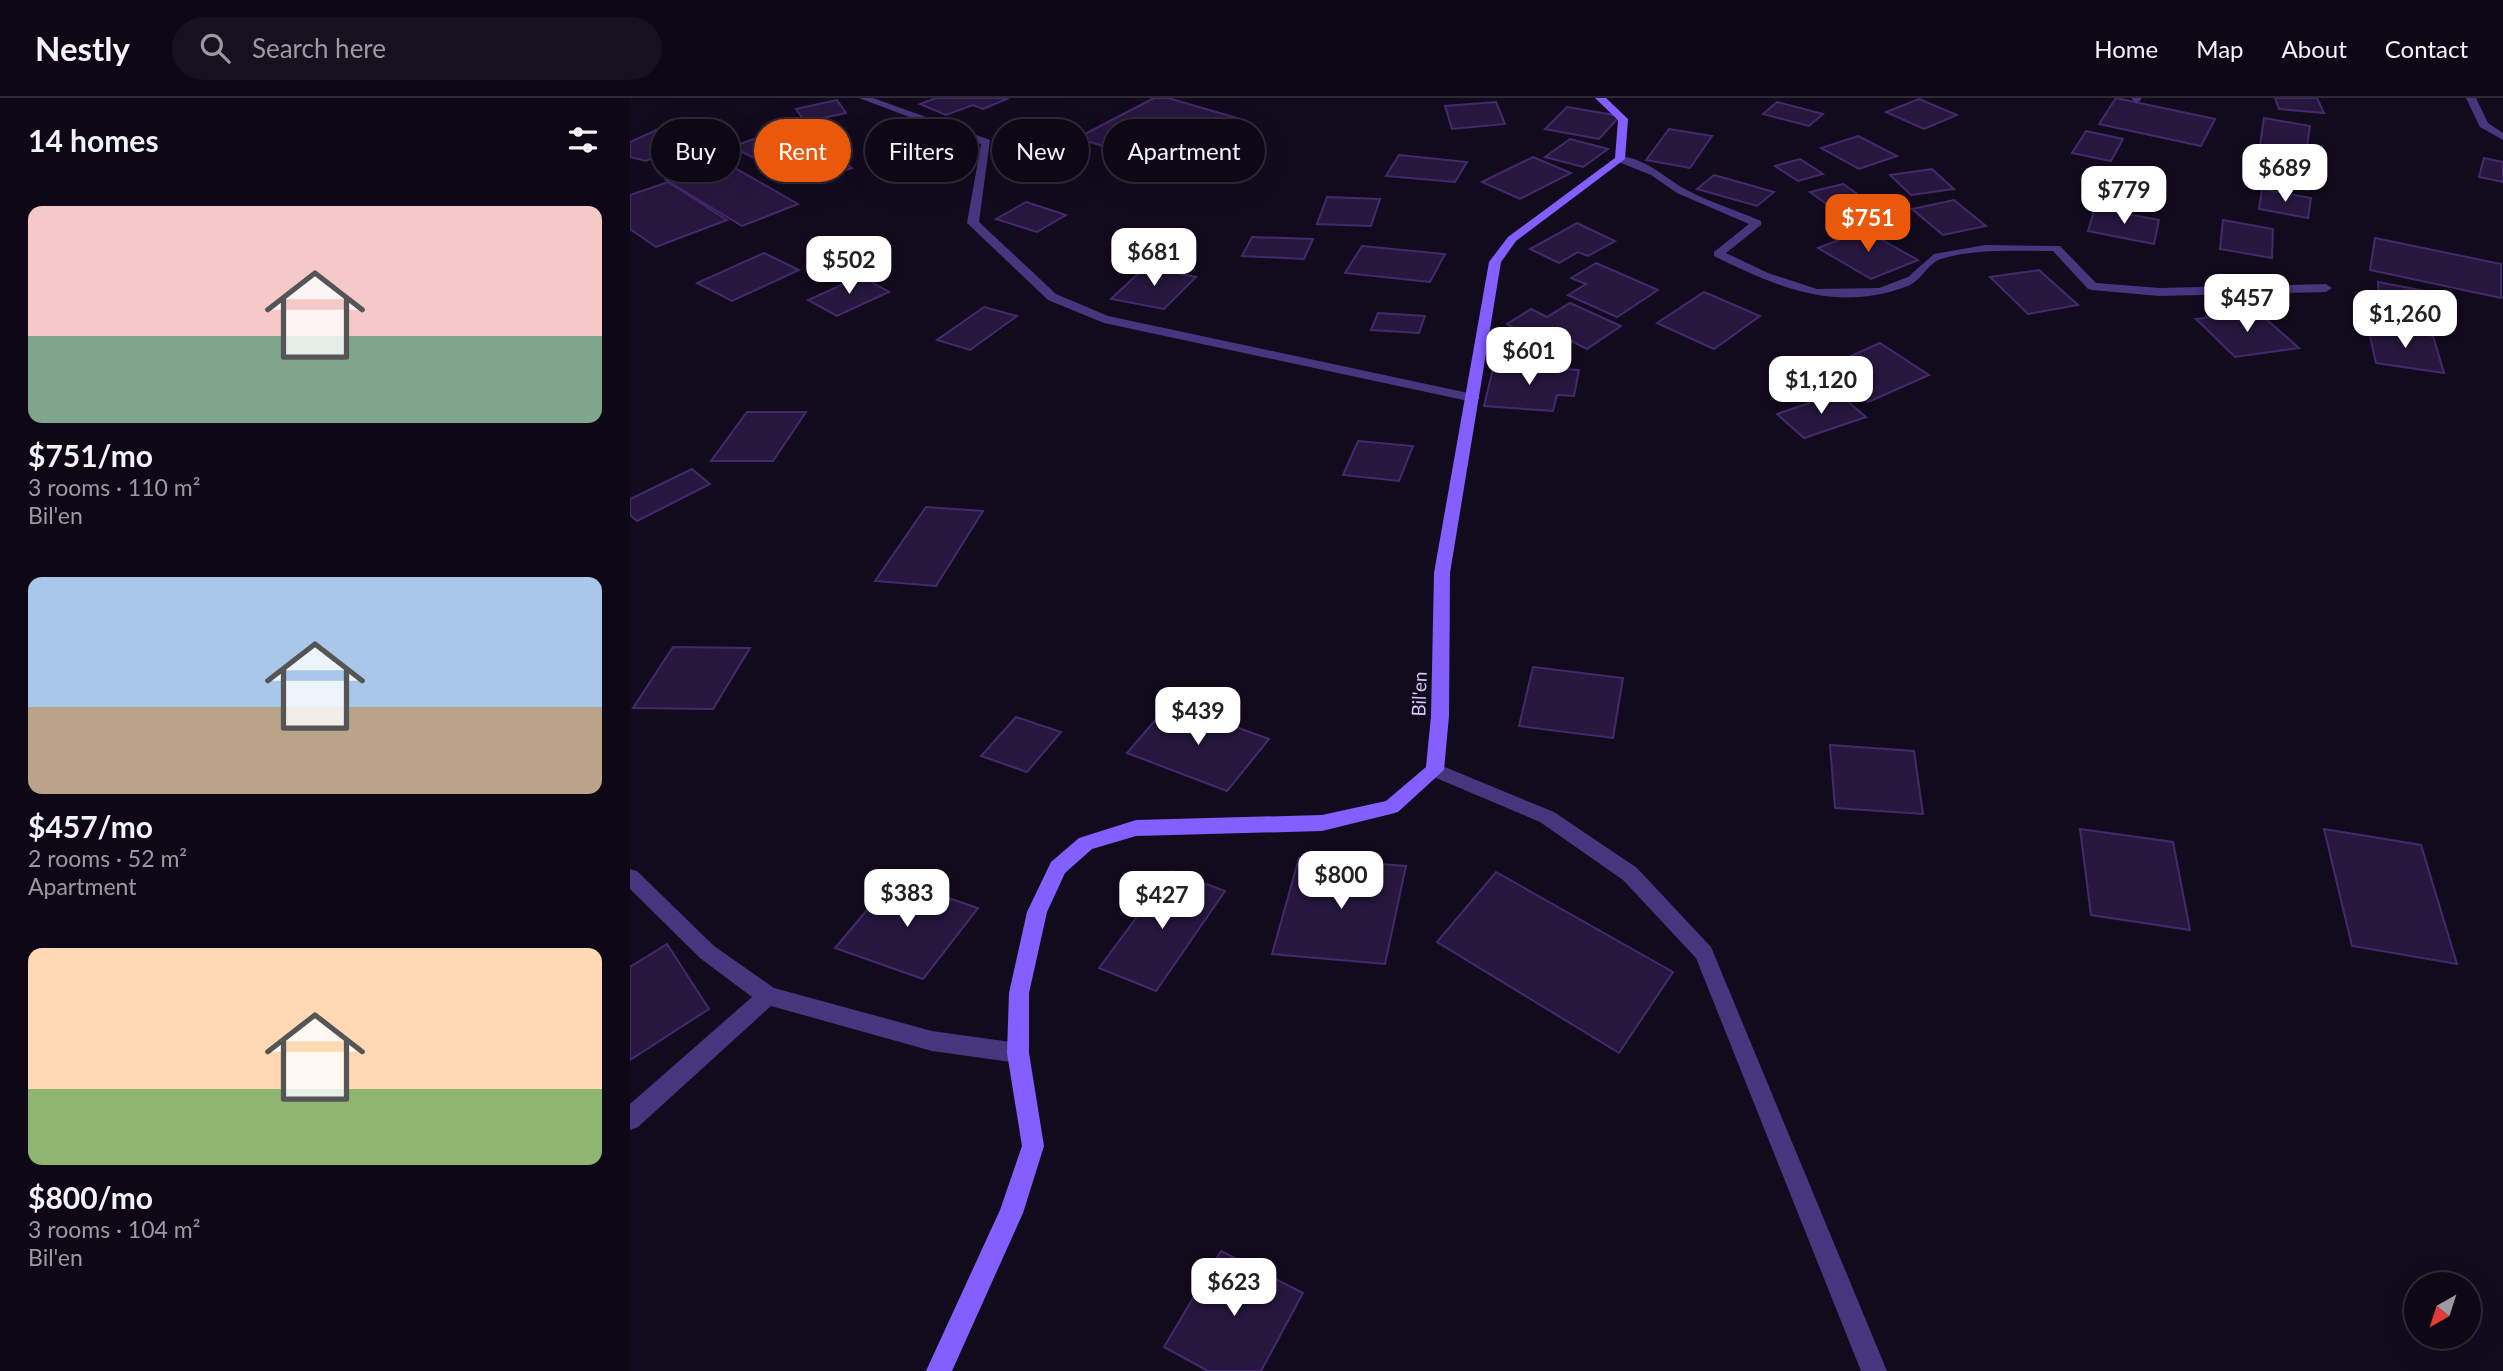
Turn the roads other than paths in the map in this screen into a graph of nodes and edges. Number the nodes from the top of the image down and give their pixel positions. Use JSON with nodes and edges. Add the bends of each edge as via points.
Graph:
{"nodes":[{"id":1,"x":864,"y":98,"type":"edge"},
{"id":2,"x":1600,"y":98,"type":"edge"},
{"id":3,"x":2471,"y":98,"type":"edge"},
{"id":4,"x":2503,"y":137,"type":"edge"},
{"id":5,"x":1620,"y":159,"type":"junction"},
{"id":6,"x":2326,"y":288,"type":"dead end"},
{"id":7,"x":1473,"y":398,"type":"junction"},
{"id":8,"x":1435,"y":770,"type":"junction"},
{"id":9,"x":630,"y":877,"type":"edge"},
{"id":10,"x":768,"y":996,"type":"junction"},
{"id":11,"x":1018,"y":1053,"type":"junction"},
{"id":12,"x":630,"y":1119,"type":"edge"},
{"id":13,"x":939,"y":1371,"type":"edge"},
{"id":14,"x":1874,"y":1371,"type":"edge"}],
"edges":[{"from":1,"to":7,"type":"street","via":[[986,142],[973,223],[1052,298],[1104,319]]},
{"from":2,"to":5,"type":"street","via":[[1623,119]]},
{"from":3,"to":4,"type":"street","via":[[2484,125]]},
{"from":5,"to":6,"type":"street","via":[[1757,223],[1718,254],[1816,293],[1880,292],[1912,280],[1934,257],[1985,248],[2056,248],[2092,286],[2159,292]]},
{"from":5,"to":7,"type":"street","name":"Bil'en","via":[[1512,239],[1495,262]]},
{"from":7,"to":8,"type":"street","name":"Bil'en","via":[[1442,573]]},
{"from":8,"to":11,"type":"street","via":[[1391,807],[1322,823],[1136,828],[1086,843],[1058,867],[1037,912],[1019,993]]},
{"from":8,"to":14,"type":"street","via":[[1547,817],[1630,874],[1704,953]]},
{"from":9,"to":10,"type":"street","via":[[707,952]]},
{"from":10,"to":11,"type":"street","via":[[932,1041]]},
{"from":10,"to":12,"type":"street"},
{"from":11,"to":13,"type":"street","via":[[1033,1146],[1011,1213]]}]}
